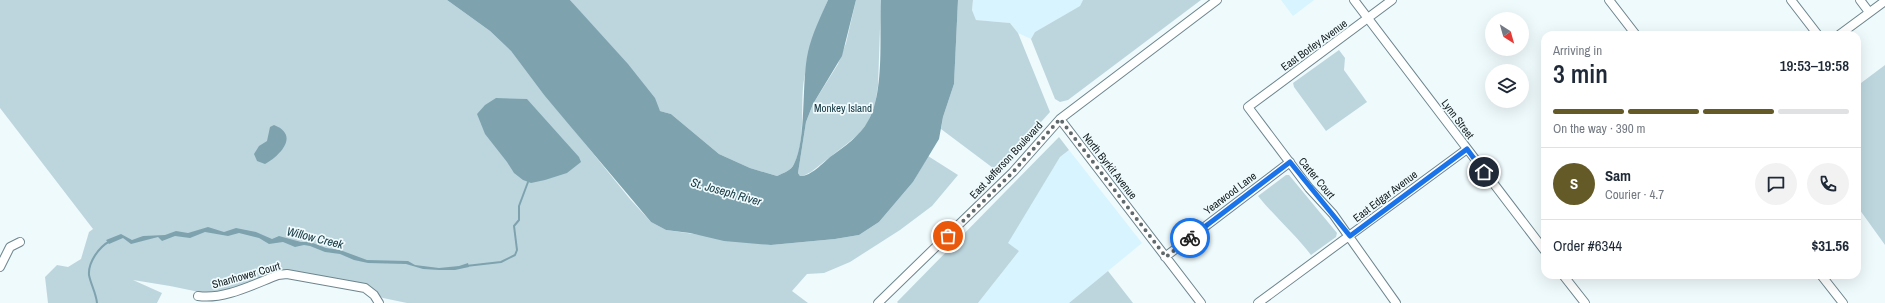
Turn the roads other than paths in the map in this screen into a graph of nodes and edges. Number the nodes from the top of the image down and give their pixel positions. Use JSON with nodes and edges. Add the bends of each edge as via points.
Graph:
{"nodes":[{"id":1,"x":1217,"y":0,"type":"edge"},
{"id":2,"x":1354,"y":0,"type":"edge"},
{"id":3,"x":1392,"y":0,"type":"edge"},
{"id":4,"x":1610,"y":0,"type":"edge"},
{"id":5,"x":1791,"y":0,"type":"edge"},
{"id":6,"x":1860,"y":0,"type":"edge"},
{"id":7,"x":1885,"y":1,"type":"edge"},
{"id":8,"x":1869,"y":12,"type":"junction"},
{"id":9,"x":1368,"y":18,"type":"junction"},
{"id":10,"x":1633,"y":31,"type":"edge"},
{"id":11,"x":1815,"y":31,"type":"edge"},
{"id":12,"x":1844,"y":31,"type":"edge"},
{"id":13,"x":1248,"y":107,"type":"joint"},
{"id":14,"x":1060,"y":119,"type":"junction"},
{"id":15,"x":1467,"y":149,"type":"junction"},
{"id":16,"x":1290,"y":162,"type":"junction"},
{"id":17,"x":1350,"y":236,"type":"junction"},
{"id":18,"x":20,"y":242,"type":"dead end"},
{"id":19,"x":1541,"y":246,"type":"edge"},
{"id":20,"x":1166,"y":257,"type":"junction"},
{"id":21,"x":0,"y":267,"type":"edge"},
{"id":22,"x":1566,"y":279,"type":"edge"},
{"id":23,"x":1824,"y":279,"type":"edge"},
{"id":24,"x":198,"y":296,"type":"dead end"},
{"id":25,"x":379,"y":303,"type":"edge"},
{"id":26,"x":878,"y":303,"type":"edge"},
{"id":27,"x":1201,"y":303,"type":"edge"},
{"id":28,"x":1258,"y":303,"type":"edge"},
{"id":29,"x":1396,"y":303,"type":"edge"},
{"id":30,"x":1585,"y":303,"type":"edge"},
{"id":31,"x":1843,"y":303,"type":"edge"}],
"edges":[{"from":1,"to":14,"type":"street","name":"East Jefferson Boulevard"},
{"from":2,"to":9,"type":"street","name":"Lynn Street"},
{"from":3,"to":9,"type":"street","name":"East Borley Avenue"},
{"from":4,"to":10,"type":"street"},
{"from":5,"to":11,"type":"street"},
{"from":6,"to":8,"type":"street"},
{"from":7,"to":8,"type":"street"},
{"from":8,"to":12,"type":"street"},
{"from":9,"to":13,"type":"street","name":"East Borley Avenue"},
{"from":9,"to":15,"type":"street","name":"Lynn Street"},
{"from":13,"to":16,"type":"street","name":"Carter Court"},
{"from":14,"to":20,"type":"street","name":"North Byrkit Avenue"},
{"from":14,"to":26,"type":"street","name":"East Jefferson Boulevard","via":[[1008,177]]},
{"from":15,"to":17,"type":"street","name":"East Edgar Avenue"},
{"from":15,"to":19,"type":"street","name":"Lynn Street"},
{"from":16,"to":17,"type":"street","name":"Carter Court"},
{"from":16,"to":20,"type":"street","name":"Yearwood Lane"},
{"from":17,"to":28,"type":"street","name":"East Edgar Avenue"},
{"from":17,"to":29,"type":"street","name":"Carter Court"},
{"from":18,"to":21,"type":"street","via":[[10,247]]},
{"from":20,"to":27,"type":"street","name":"North Byrkit Avenue"},
{"from":22,"to":30,"type":"street"},
{"from":23,"to":31,"type":"street"},
{"from":24,"to":25,"type":"street","name":"Shanhower Court","via":[[205,298],[221,295],[287,274],[365,288]]}]}
